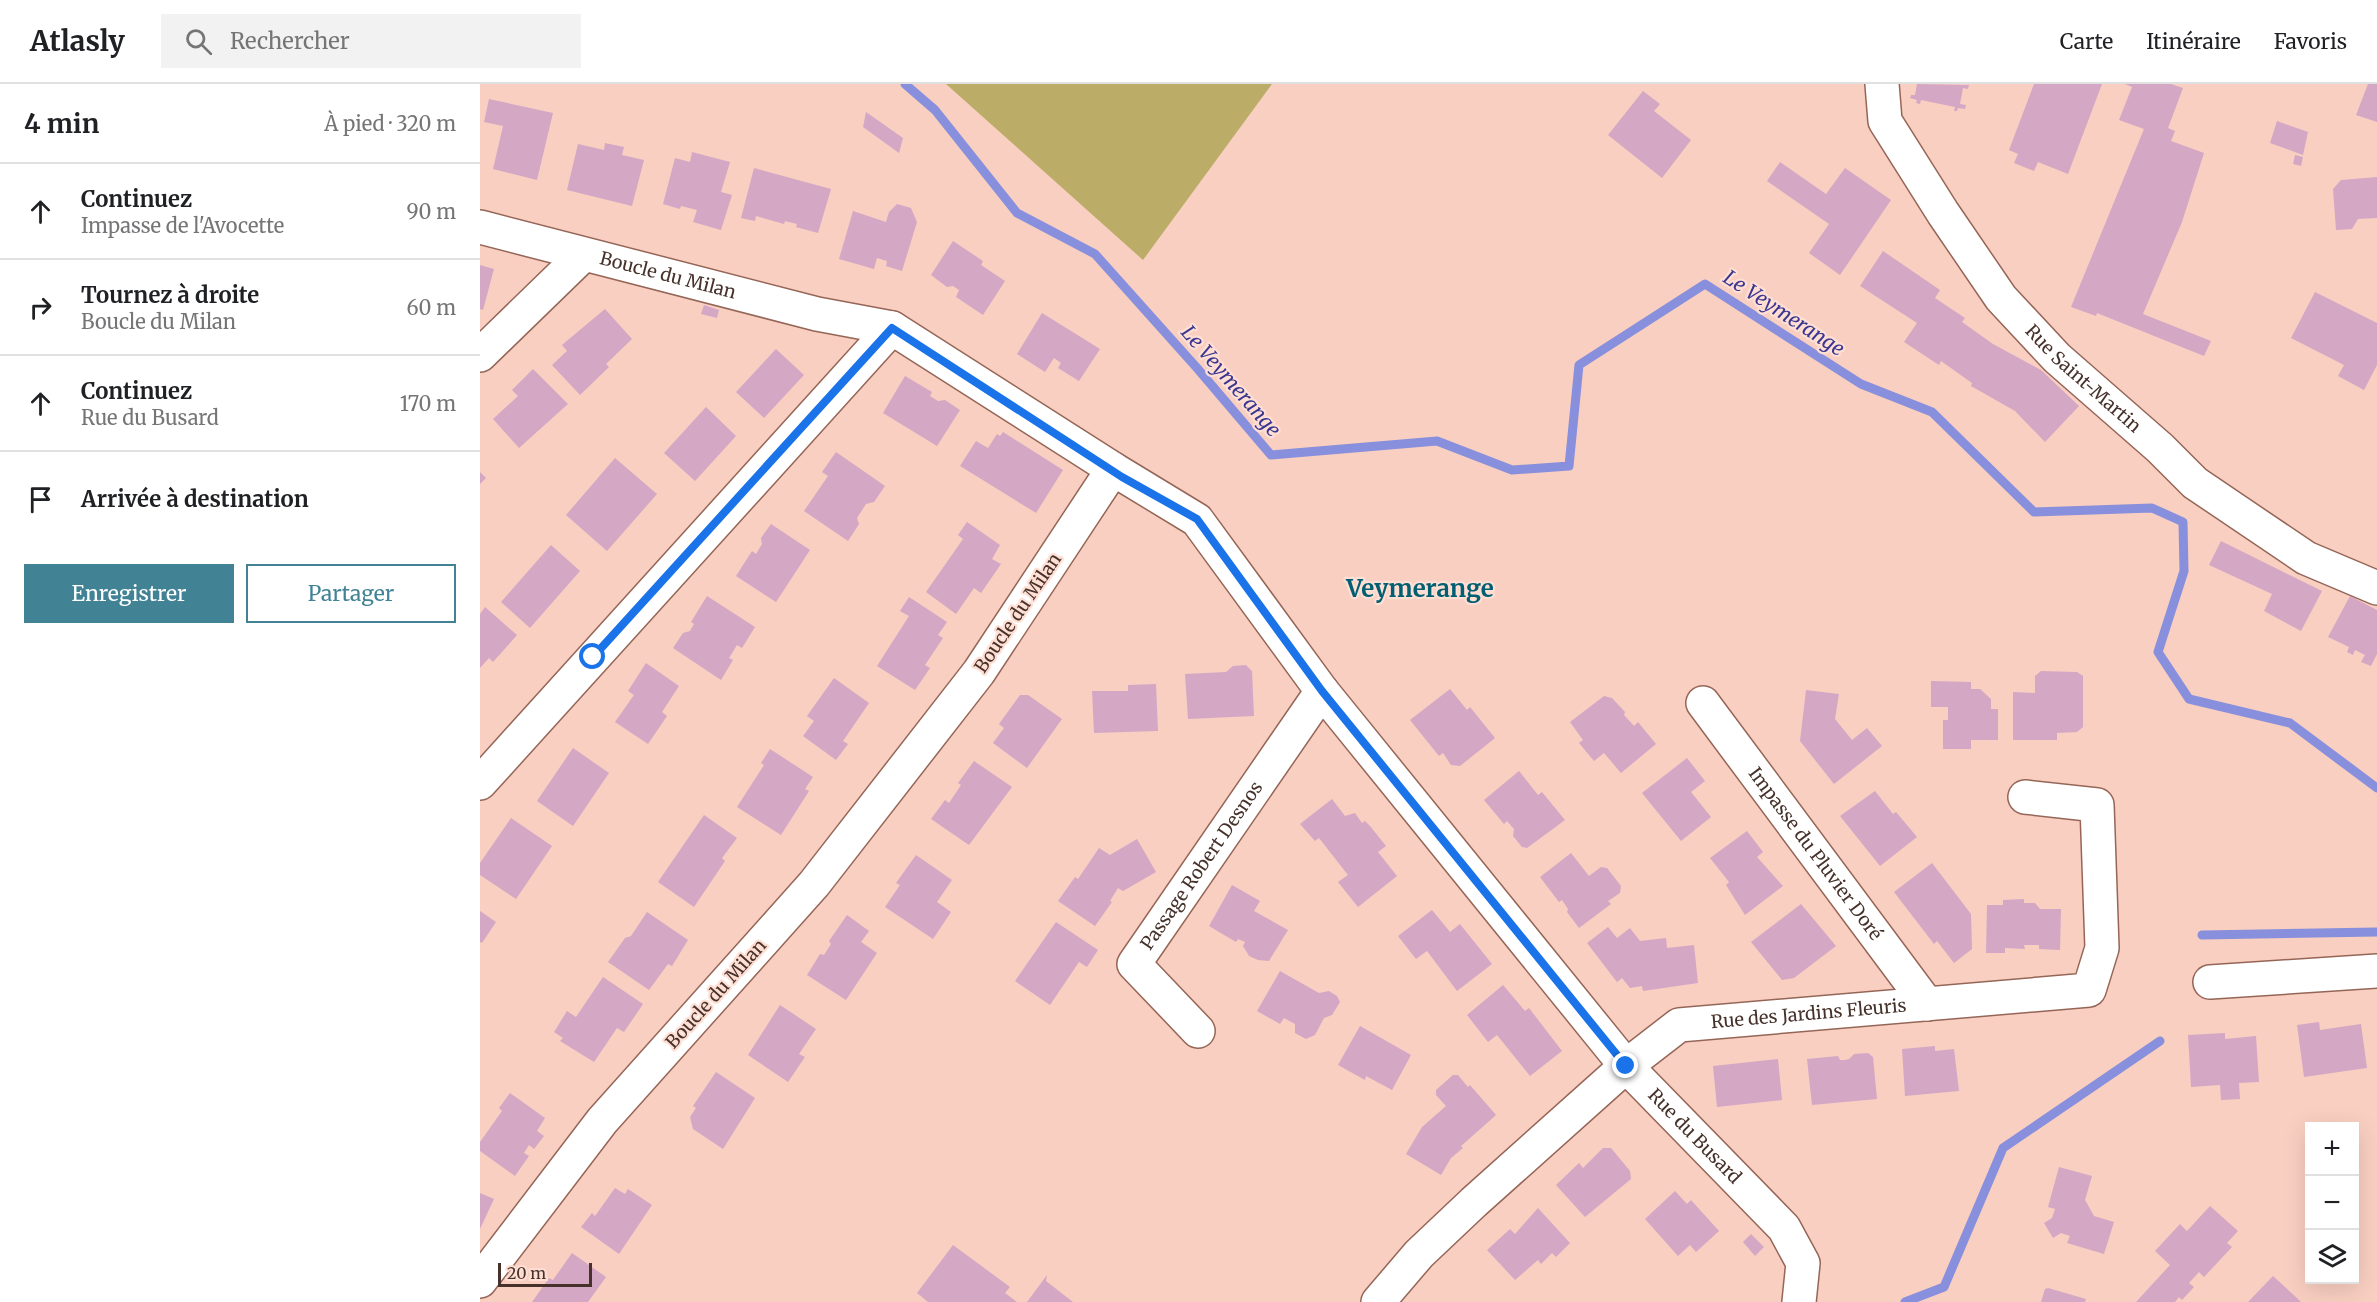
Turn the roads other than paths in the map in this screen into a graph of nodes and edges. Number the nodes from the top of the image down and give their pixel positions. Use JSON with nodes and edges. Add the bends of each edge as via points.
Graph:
{"nodes":[{"id":1,"x":1882,"y":84,"type":"edge"},
{"id":2,"x":480,"y":227,"type":"edge"},
{"id":3,"x":583,"y":255,"type":"junction"},
{"id":4,"x":892,"y":328,"type":"junction"},
{"id":5,"x":480,"y":355,"type":"edge"},
{"id":6,"x":1113,"y":469,"type":"junction"},
{"id":7,"x":2377,"y":588,"type":"edge"},
{"id":8,"x":1322,"y":691,"type":"junction"},
{"id":9,"x":1703,"y":703,"type":"dead end"},
{"id":10,"x":480,"y":783,"type":"edge"},
{"id":11,"x":2025,"y":797,"type":"dead end"},
{"id":12,"x":2377,"y":970,"type":"edge"},
{"id":13,"x":2210,"y":982,"type":"dead end"},
{"id":14,"x":1927,"y":1004,"type":"junction"},
{"id":15,"x":1198,"y":1031,"type":"dead end"},
{"id":16,"x":1626,"y":1066,"type":"junction"},
{"id":17,"x":480,"y":1281,"type":"edge"},
{"id":18,"x":480,"y":1297,"type":"edge"},
{"id":19,"x":482,"y":1302,"type":"edge"},
{"id":20,"x":1378,"y":1302,"type":"edge"},
{"id":21,"x":1799,"y":1302,"type":"edge"}],
"edges":[{"from":1,"to":7,"type":"street","name":"Rue Saint-Martin","via":[[1885,121],[1943,213],[2001,298],[2057,358],[2194,483],[2306,558]]},
{"from":2,"to":3,"type":"street","name":"Boucle du Milan"},
{"from":3,"to":4,"type":"street","name":"Boucle du Milan","via":[[817,315]]},
{"from":3,"to":5,"type":"street"},
{"from":4,"to":6,"type":"street","name":"Boucle du Milan"},
{"from":4,"to":10,"type":"street"},
{"from":6,"to":8,"type":"street","name":"Rue du Busard","via":[[1197,519]]},
{"from":6,"to":17,"type":"street","name":"Boucle du Milan","via":[[979,672],[821,875],[602,1121]]},
{"from":8,"to":15,"type":"street","name":"Passage Robert Desnos","via":[[1134,964]]},
{"from":8,"to":16,"type":"street","name":"Rue du Busard"},
{"from":9,"to":14,"type":"street","name":"Impasse du Pluvier Doré"},
{"from":11,"to":14,"type":"street","name":"Rue des Jardins Fleuris","via":[[2097,805],[2102,948],[2090,990]]},
{"from":12,"to":13,"type":"street"},
{"from":14,"to":16,"type":"street","name":"Rue des Jardins Fleuris","via":[[1679,1025]]},
{"from":16,"to":20,"type":"street","name":"Rue des Jardins Fleuris","via":[[1419,1254]]},
{"from":16,"to":21,"type":"street","name":"Rue du Busard","via":[[1784,1228],[1803,1263]]},
{"from":18,"to":19,"type":"street"}]}
